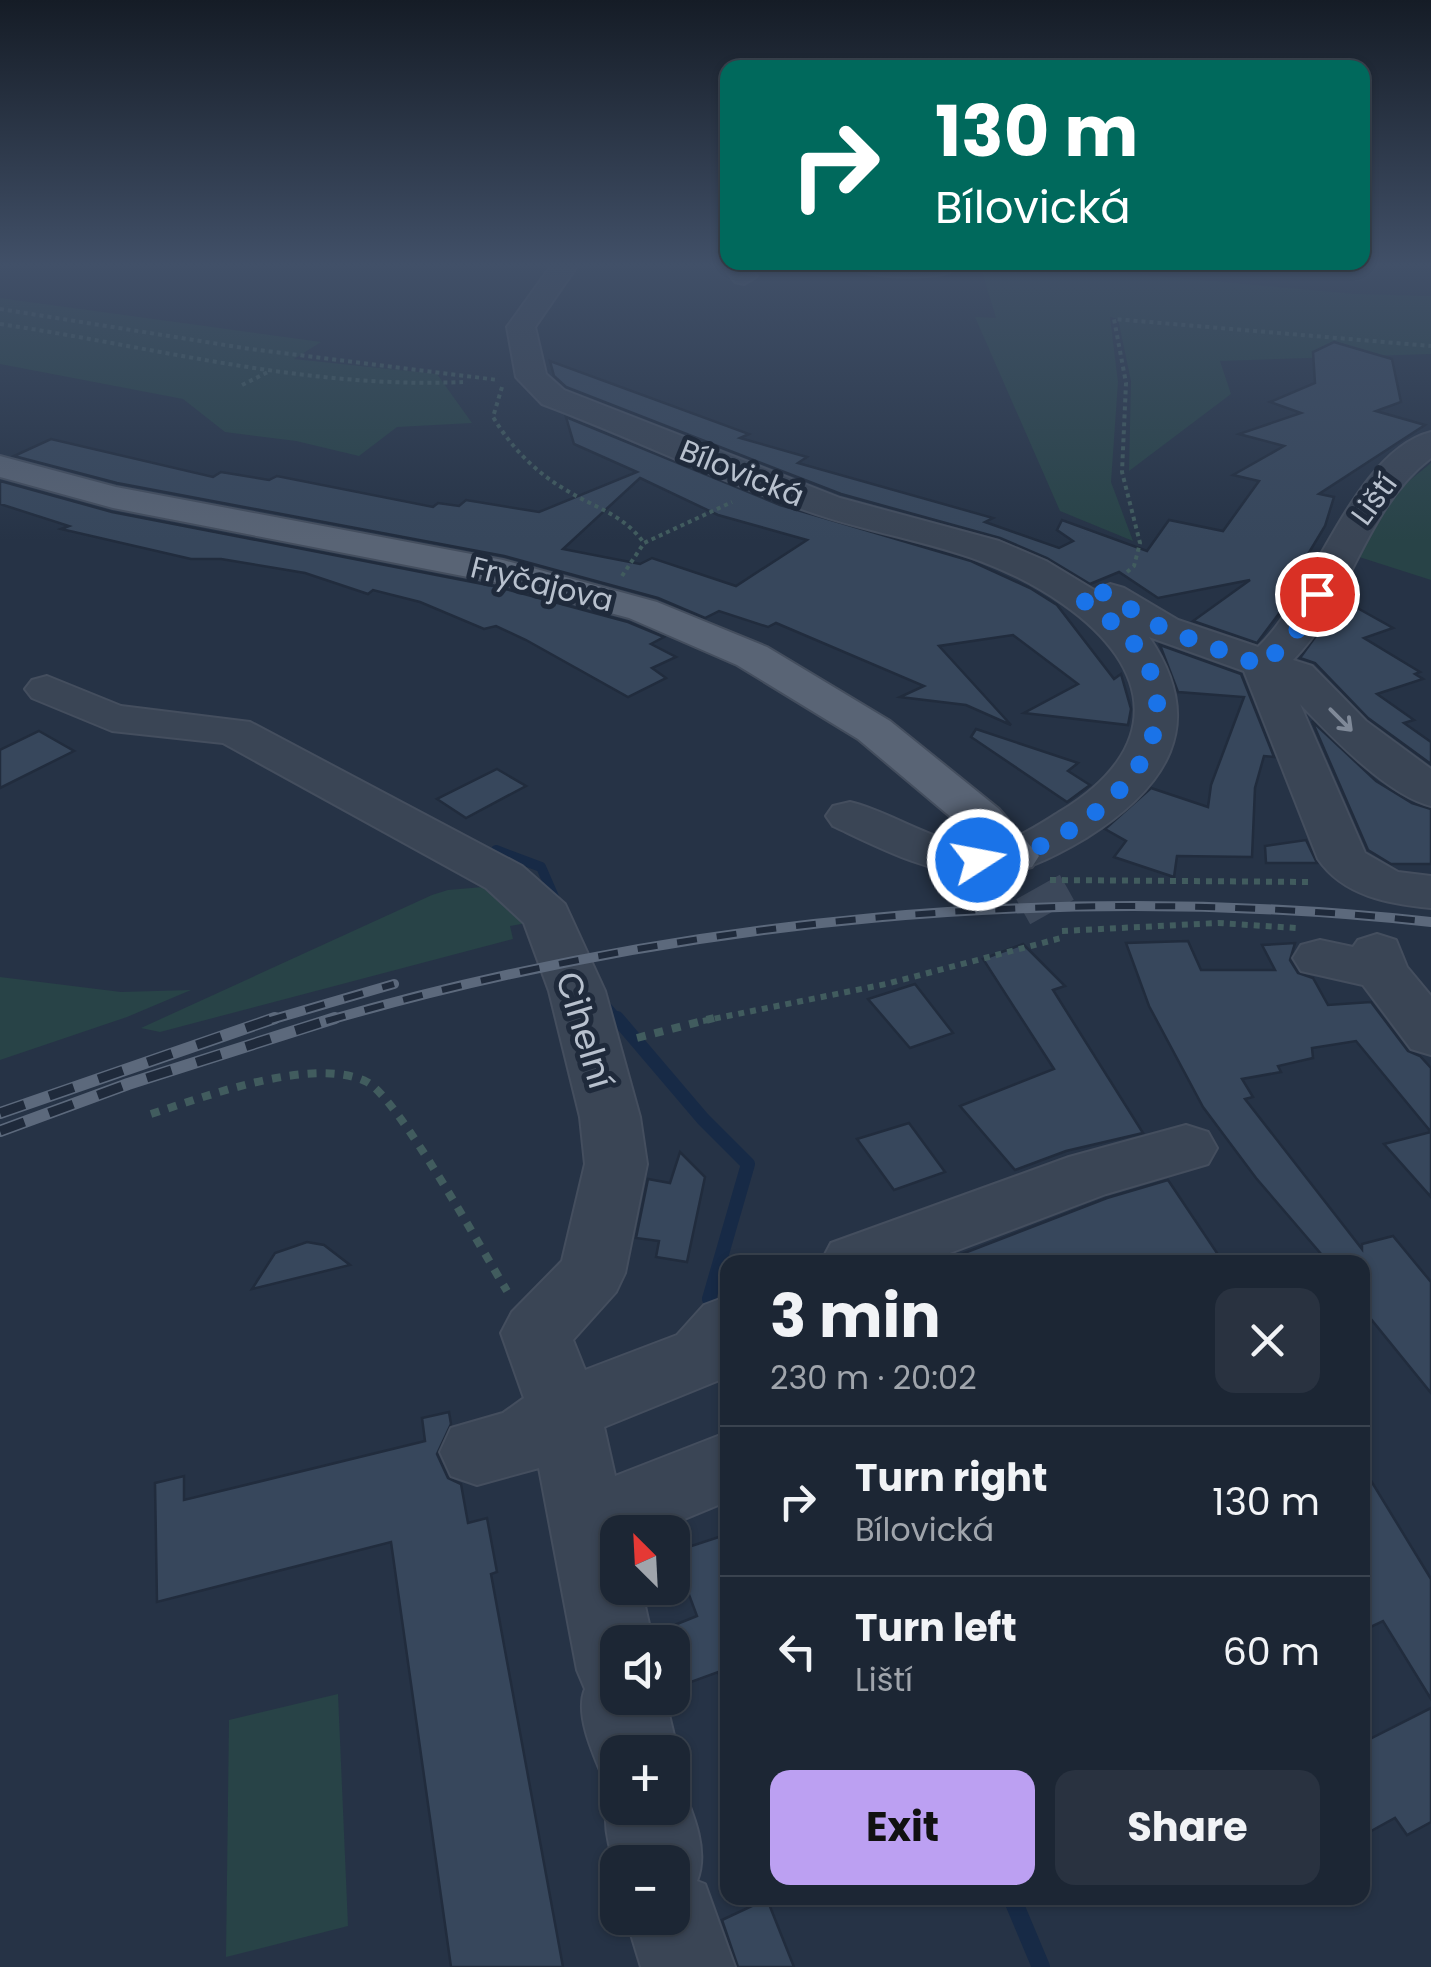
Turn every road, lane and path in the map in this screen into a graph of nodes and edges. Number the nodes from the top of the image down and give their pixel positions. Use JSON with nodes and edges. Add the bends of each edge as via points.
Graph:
{"nodes":[{"id":1,"x":199,"y":358,"type":"edge"},
{"id":2,"x":311,"y":358,"type":"edge"},
{"id":3,"x":527,"y":358,"type":"edge"},
{"id":4,"x":1121,"y":358,"type":"edge"},
{"id":5,"x":271,"y":370,"type":"junction"},
{"id":6,"x":469,"y":382,"type":"junction"},
{"id":7,"x":242,"y":384,"type":"dead end"},
{"id":8,"x":1431,"y":442,"type":"edge"},
{"id":9,"x":0,"y":466,"type":"edge"},
{"id":10,"x":770,"y":484,"type":"junction"},
{"id":11,"x":1090,"y":594,"type":"junction"},
{"id":12,"x":1263,"y":666,"type":"junction"},
{"id":13,"x":47,"y":689,"type":"dead end"},
{"id":14,"x":1431,"y":792,"type":"edge"},
{"id":15,"x":850,"y":816,"type":"dead end"},
{"id":16,"x":1029,"y":875,"type":"junction"},
{"id":17,"x":1373,"y":880,"type":"junction"},
{"id":18,"x":1431,"y":892,"type":"edge"},
{"id":19,"x":1320,"y":958,"type":"dead end"},
{"id":20,"x":1379,"y":962,"type":"junction"},
{"id":21,"x":1431,"y":1035,"type":"edge"},
{"id":22,"x":644,"y":1036,"type":"dead end"},
{"id":23,"x":151,"y":1114,"type":"dead end"},
{"id":24,"x":1186,"y":1148,"type":"dead end"},
{"id":25,"x":873,"y":1255,"type":"edge"},
{"id":26,"x":536,"y":1334,"type":"junction"},
{"id":27,"x":720,"y":1335,"type":"edge"},
{"id":28,"x":564,"y":1410,"type":"junction"},
{"id":29,"x":477,"y":1452,"type":"dead end"},
{"id":30,"x":720,"y":1469,"type":"edge"},
{"id":31,"x":586,"y":1524,"type":"junction"},
{"id":32,"x":608,"y":1625,"type":"edge"},
{"id":33,"x":678,"y":1935,"type":"edge"},
{"id":34,"x":688,"y":1967,"type":"edge"}],
"edges":[{"from":1,"to":5,"type":"path"},
{"from":2,"to":6,"type":"path"},
{"from":3,"to":10,"type":"street","name":"Bílovická","via":[[531,377],[553,397]]},
{"from":4,"to":11,"type":"path","via":[[1122,472],[1140,542],[1134,566]]},
{"from":5,"to":6,"type":"path","via":[[407,385]]},
{"from":5,"to":7,"type":"path"},
{"from":6,"to":10,"type":"path","via":[[504,380],[493,417],[510,448],[576,496],[627,518],[644,543]]},
{"from":8,"to":12,"type":"street","name":"Liští","via":[[1390,473],[1298,629]]},
{"from":9,"to":16,"type":"main road","name":"Fryčajova","via":[[113,498],[503,572],[643,610],[752,656],[874,730],[982,819]]},
{"from":10,"to":11,"type":"street","name":"Bílovická","via":[[830,508],[990,549]]},
{"from":11,"to":12,"type":"street","name":"Bílovická"},
{"from":11,"to":16,"type":"street","name":"Bílovická","via":[[1144,657],[1157,690],[1150,750],[1133,778]]},
{"from":12,"to":14,"type":"street","name":"Bílovická","one_way":true,"via":[[1297,675],[1350,730]]},
{"from":12,"to":17,"type":"street","via":[[1343,858]]},
{"from":13,"to":26,"type":"street","name":"Cihelní","via":[[112,718],[234,731],[504,877],[548,916],[577,991],[616,1164],[592,1274]]},
{"from":15,"to":16,"type":"street","via":[[922,849]]},
{"from":16,"to":17,"type":"path"},
{"from":17,"to":18,"type":"street"},
{"from":19,"to":20,"type":"street"},
{"from":20,"to":21,"type":"street"},
{"from":20,"to":22,"type":"path","via":[[1372,937],[1308,928],[1095,926],[885,984]]},
{"from":23,"to":26,"type":"path","via":[[246,1083],[364,1080],[405,1127]]},
{"from":24,"to":25,"type":"street","via":[[1091,1174]]},
{"from":26,"to":28,"type":"street"},
{"from":27,"to":28,"type":"street","via":[[702,1356]]},
{"from":28,"to":29,"type":"street","via":[[522,1442]]},
{"from":28,"to":31,"type":"street"},
{"from":30,"to":31,"type":"street"},
{"from":31,"to":32,"type":"street"},
{"from":33,"to":34,"type":"street"}]}
